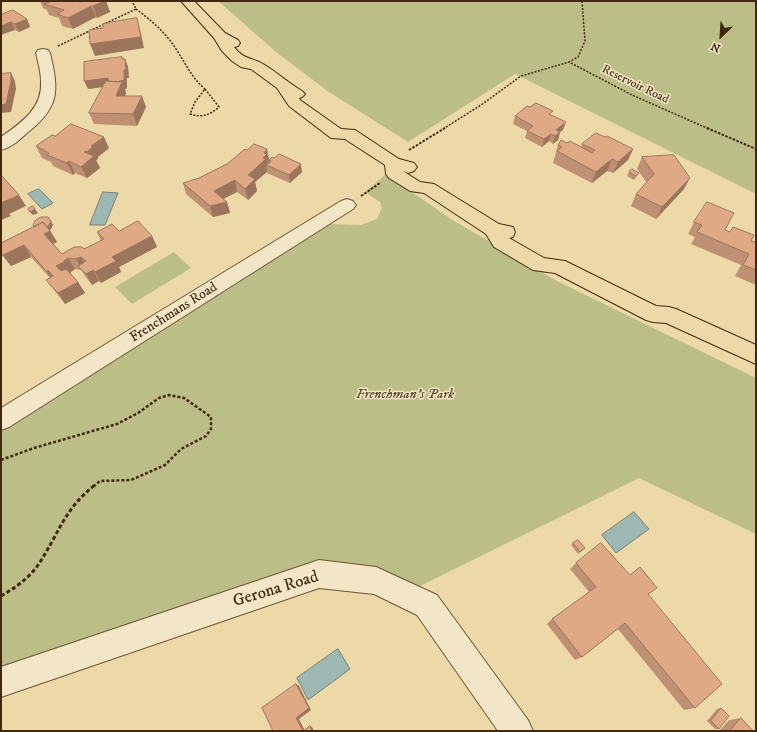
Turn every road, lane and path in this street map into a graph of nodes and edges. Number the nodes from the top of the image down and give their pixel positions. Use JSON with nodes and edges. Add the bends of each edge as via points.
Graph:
{"nodes":[{"id":1,"x":132,"y":1,"type":"edge"},
{"id":2,"x":187,"y":1,"type":"edge"},
{"id":3,"x":582,"y":1,"type":"edge"},
{"id":4,"x":136,"y":9,"type":"junction"},
{"id":5,"x":44,"y":53,"type":"joint"},
{"id":6,"x":569,"y":62,"type":"junction"},
{"id":7,"x":205,"y":89,"type":"junction"},
{"id":8,"x":1,"y":145,"type":"edge"},
{"id":9,"x":756,"y":148,"type":"edge"},
{"id":10,"x":394,"y":168,"type":"junction"},
{"id":11,"x":347,"y":205,"type":"joint"},
{"id":12,"x":652,"y":314,"type":"junction"},
{"id":13,"x":756,"y":355,"type":"edge"},
{"id":14,"x":756,"y":371,"type":"edge"},
{"id":15,"x":1,"y":420,"type":"edge"},
{"id":16,"x":1,"y":460,"type":"edge"},
{"id":17,"x":1,"y":596,"type":"edge"},
{"id":18,"x":1,"y":682,"type":"edge"},
{"id":19,"x":518,"y":731,"type":"edge"}],
"edges":[{"from":1,"to":4,"type":"path"},
{"from":2,"to":10,"type":"main road","via":[[220,36],[226,48],[236,58],[257,67],[284,88],[294,103],[337,134],[349,134]]},
{"from":3,"to":6,"type":"path","via":[[585,41],[578,57]]},
{"from":4,"to":5,"type":"path"},
{"from":4,"to":7,"type":"path","via":[[151,20],[175,47],[194,79]]},
{"from":5,"to":8,"type":"street","via":[[49,83],[46,102],[32,121]]},
{"from":6,"to":9,"type":"path","name":"Reservoir Road","via":[[632,95]]},
{"from":6,"to":10,"type":"path","via":[[521,76],[410,150]]},
{"from":7,"to":7,"type":"path","via":[[218,107],[211,115],[198,117],[190,114]]},
{"from":10,"to":11,"type":"path"},
{"from":10,"to":12,"type":"main road","via":[[416,187],[428,188],[493,229],[501,242],[540,265],[558,266]]},
{"from":11,"to":15,"type":"street","name":"Frenchmans Road"},
{"from":12,"to":13,"type":"main road","via":[[669,315]]},
{"from":12,"to":14,"type":"main road","via":[[665,328]]},
{"from":16,"to":17,"type":"path","via":[[117,424],[159,398],[169,395],[184,398],[211,417],[211,429],[206,436],[181,448],[164,464],[130,480],[100,481],[82,495],[66,515],[38,565],[17,588]]},
{"from":18,"to":19,"type":"street","name":"Gerona Road","via":[[319,574],[376,581],[427,605]]}]}
